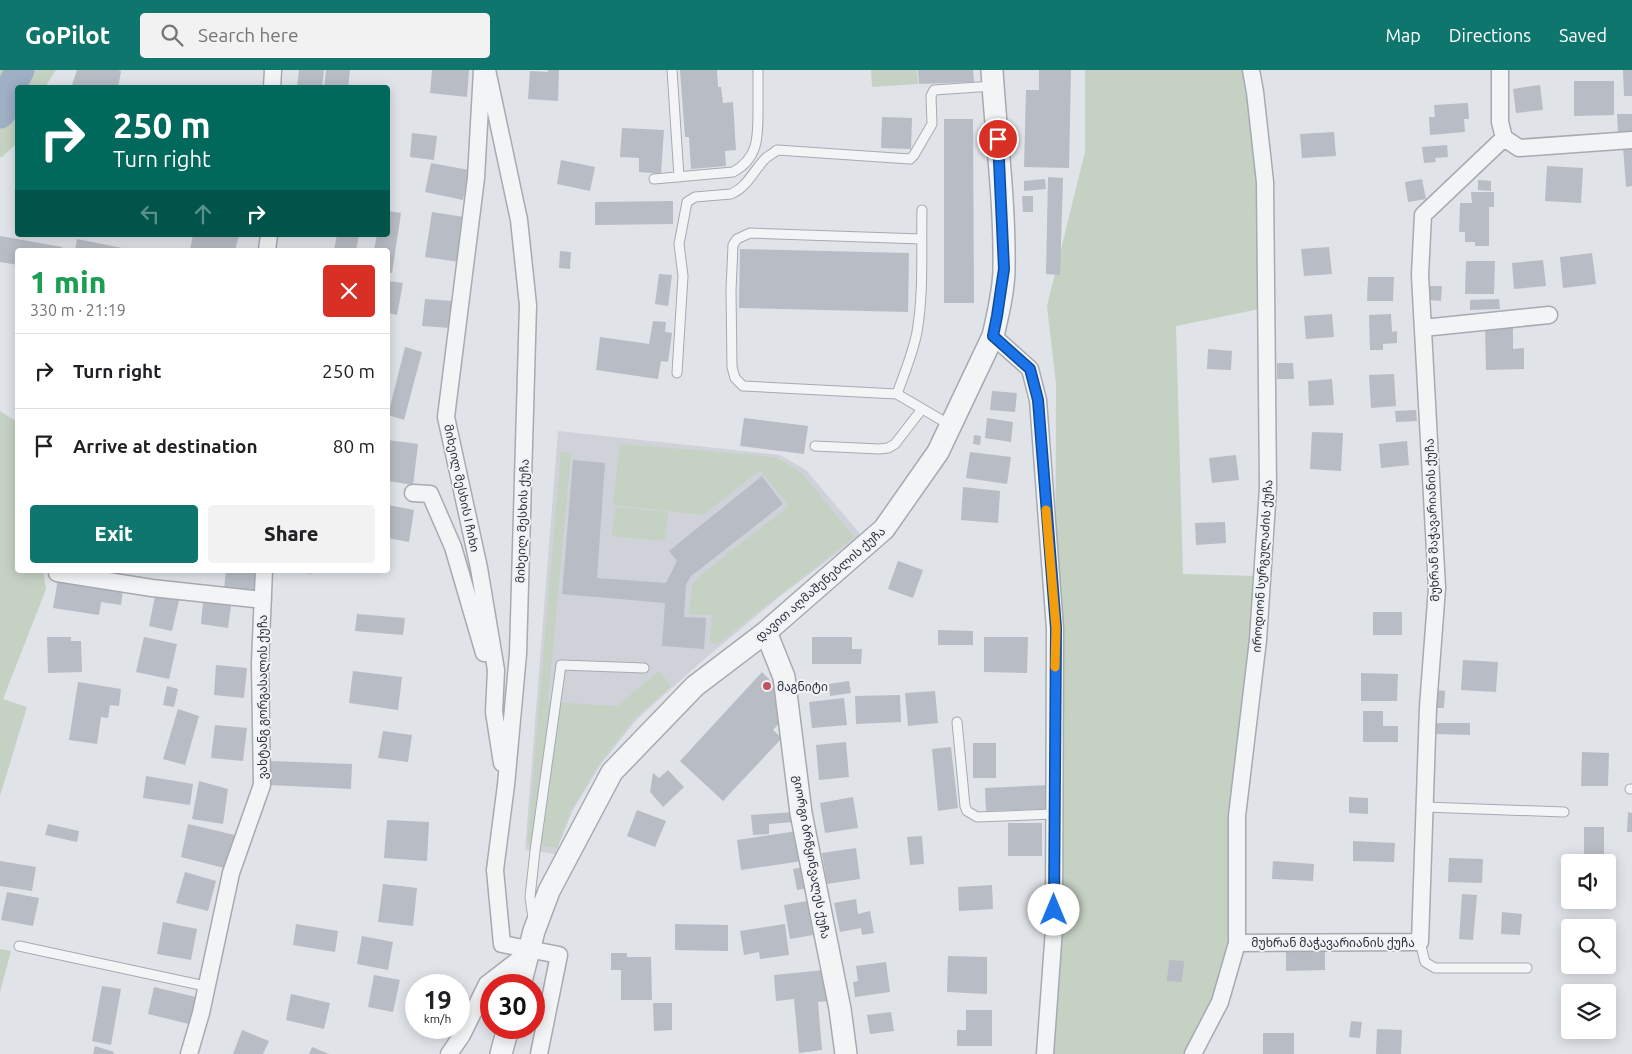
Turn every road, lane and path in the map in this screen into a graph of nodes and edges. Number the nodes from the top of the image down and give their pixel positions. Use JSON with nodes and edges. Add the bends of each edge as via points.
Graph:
{"nodes":[{"id":1,"x":272,"y":70,"type":"edge"},
{"id":2,"x":482,"y":70,"type":"edge"},
{"id":3,"x":487,"y":70,"type":"edge"},
{"id":4,"x":672,"y":70,"type":"edge"},
{"id":5,"x":758,"y":70,"type":"edge"},
{"id":6,"x":1251,"y":70,"type":"edge"},
{"id":7,"x":1500,"y":70,"type":"edge"},
{"id":8,"x":993,"y":78,"type":"edge"},
{"id":9,"x":272,"y":85,"type":"edge"},
{"id":10,"x":1504,"y":138,"type":"junction"},
{"id":11,"x":1632,"y":140,"type":"edge"},
{"id":12,"x":679,"y":176,"type":"junction"},
{"id":13,"x":654,"y":179,"type":"dead end"},
{"id":14,"x":922,"y":210,"type":"dead end"},
{"id":15,"x":921,"y":239,"type":"junction"},
{"id":16,"x":1549,"y":315,"type":"dead end"},
{"id":17,"x":1423,"y":328,"type":"junction"},
{"id":18,"x":993,"y":336,"type":"junction"},
{"id":19,"x":677,"y":373,"type":"dead end"},
{"id":20,"x":897,"y":394,"type":"junction"},
{"id":21,"x":922,"y":409,"type":"junction"},
{"id":22,"x":950,"y":424,"type":"junction"},
{"id":23,"x":815,"y":446,"type":"dead end"},
{"id":24,"x":413,"y":493,"type":"dead end"},
{"id":25,"x":57,"y":573,"type":"dead end"},
{"id":26,"x":264,"y":573,"type":"edge"},
{"id":27,"x":263,"y":600,"type":"junction"},
{"id":28,"x":766,"y":632,"type":"junction"},
{"id":29,"x":644,"y":668,"type":"dead end"},
{"id":30,"x":494,"y":712,"type":"junction"},
{"id":31,"x":957,"y":722,"type":"dead end"},
{"id":32,"x":506,"y":784,"type":"junction"},
{"id":33,"x":1425,"y":807,"type":"junction"},
{"id":34,"x":1564,"y":812,"type":"dead end"},
{"id":35,"x":1054,"y":814,"type":"junction"},
{"id":36,"x":532,"y":941,"type":"junction"},
{"id":37,"x":1420,"y":942,"type":"junction"},
{"id":38,"x":1237,"y":943,"type":"junction"},
{"id":39,"x":19,"y":946,"type":"dead end"},
{"id":40,"x":1527,"y":968,"type":"dead end"},
{"id":41,"x":523,"y":974,"type":"edge"},
{"id":42,"x":205,"y":986,"type":"junction"},
{"id":43,"x":505,"y":1039,"type":"edge"},
{"id":44,"x":189,"y":1054,"type":"edge"},
{"id":45,"x":449,"y":1054,"type":"edge"},
{"id":46,"x":501,"y":1054,"type":"edge"},
{"id":47,"x":539,"y":1054,"type":"edge"},
{"id":48,"x":846,"y":1054,"type":"edge"},
{"id":49,"x":1044,"y":1054,"type":"edge"},
{"id":50,"x":1193,"y":1054,"type":"edge"}],
"edges":[{"from":1,"to":9,"type":"street"},
{"from":2,"to":30,"type":"street","name":"მიხეილ მესხის I ჩიხი","via":[[476,178],[446,417],[479,568],[496,670]]},
{"from":3,"to":32,"type":"street","name":"მიხეილ მესხის ქუჩა","via":[[519,220],[528,305],[518,654]]},
{"from":4,"to":12,"type":"lane"},
{"from":5,"to":12,"type":"lane","via":[[758,140],[752,155],[743,167],[733,172]]},
{"from":6,"to":38,"type":"street","name":"იროდიონ სურგულაძის ქუჩა","via":[[1265,182],[1268,488],[1258,640],[1237,816]]},
{"from":7,"to":10,"type":"street","via":[[1500,122]]},
{"from":8,"to":18,"type":"street","name":"დავით აღმაშენებლის ქუჩა","via":[[1004,269]]},
{"from":8,"to":19,"type":"lane","via":[[934,90],[931,96],[932,124],[910,159],[777,150],[767,157],[743,188],[731,194],[695,197],[687,202],[679,244],[683,276]]},
{"from":10,"to":11,"type":"street","via":[[1518,148]]},
{"from":10,"to":17,"type":"street","name":"მუხრან მაჭავარიანის ქუჩა","via":[[1423,215],[1420,275]]},
{"from":12,"to":13,"type":"lane"},
{"from":14,"to":15,"type":"lane"},
{"from":15,"to":20,"type":"lane","via":[[917,333]]},
{"from":15,"to":20,"type":"lane","via":[[750,234],[737,239],[733,245],[732,367],[735,378],[743,386]]},
{"from":16,"to":17,"type":"street"},
{"from":17,"to":33,"type":"street","name":"მუხრან მაჭავარიანის ქუჩა","via":[[1437,588]]},
{"from":18,"to":22,"type":"street","name":"დავით აღმაშენებლის ქუჩა"},
{"from":18,"to":35,"type":"street","via":[[1030,369],[1038,400],[1056,628]]},
{"from":20,"to":21,"type":"lane"},
{"from":21,"to":22,"type":"lane"},
{"from":21,"to":23,"type":"lane","via":[[895,444],[888,448]]},
{"from":22,"to":28,"type":"street","name":"დავით აღმაშენებლის ქუჩა","via":[[938,452],[884,529]]},
{"from":24,"to":30,"type":"street","via":[[430,494],[454,547],[484,651]]},
{"from":25,"to":27,"type":"street","via":[[152,588]]},
{"from":26,"to":27,"type":"street","name":"ვახტანგ გორგასალის ქუჩა"},
{"from":27,"to":42,"type":"street","name":"ვახტანგ გორგასალის ქუჩა","via":[[260,663],[262,785],[231,873]]},
{"from":28,"to":36,"type":"street","name":"დავით აღმაშენებლის ქუჩა","via":[[695,686],[612,772],[549,891]]},
{"from":28,"to":48,"type":"street","name":"გიორგი ბრწყინვალეს ქუჩა","via":[[784,677],[802,813]]},
{"from":29,"to":36,"type":"lane","via":[[561,665],[530,897]]},
{"from":30,"to":32,"type":"street","name":"მიხეილ მესხის I ჩიხი"},
{"from":31,"to":35,"type":"lane","via":[[967,811],[976,817]]},
{"from":32,"to":36,"type":"street","name":"მიხეილ მესხის ქუჩა","via":[[495,870],[502,944]]},
{"from":33,"to":34,"type":"lane"},
{"from":33,"to":37,"type":"street","name":"მუხრან მაჭავარიანის ქუჩა"},
{"from":35,"to":49,"type":"street","via":[[1054,929]]},
{"from":36,"to":41,"type":"street","name":"დავით აღმაშენებლის ქუჩა"},
{"from":36,"to":45,"type":"street","via":[[487,984]]},
{"from":36,"to":47,"type":"street","via":[[559,955]]},
{"from":37,"to":38,"type":"street","name":"მუხრან მაჭავარიანის ქუჩა"},
{"from":37,"to":40,"type":"lane","via":[[1425,962],[1435,968]]},
{"from":38,"to":50,"type":"street","name":"იროდიონ სურგულაძის ქუჩა","via":[[1220,1002]]},
{"from":39,"to":42,"type":"lane"},
{"from":42,"to":44,"type":"street","name":"ვახტანგ გორგასალის ქუჩა"},
{"from":43,"to":46,"type":"street"}]}
